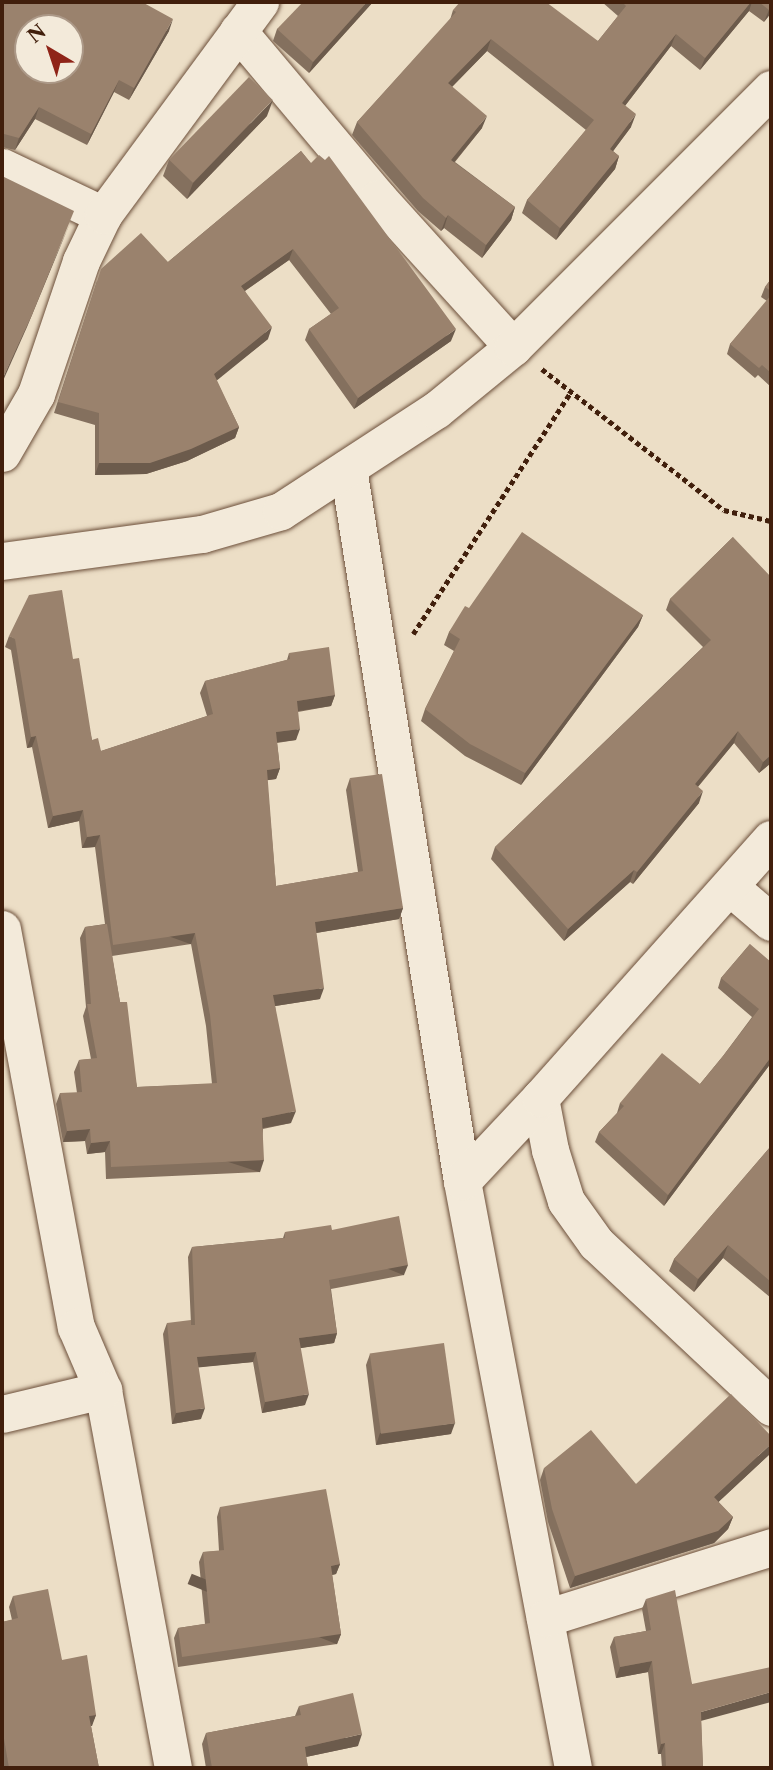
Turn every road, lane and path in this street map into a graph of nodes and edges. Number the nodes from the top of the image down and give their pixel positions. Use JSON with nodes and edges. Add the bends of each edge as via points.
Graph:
{"nodes":[{"id":1,"x":260,"y":2,"type":"edge"},
{"id":2,"x":238,"y":31,"type":"junction"},
{"id":3,"x":771,"y":89,"type":"edge"},
{"id":4,"x":2,"y":167,"type":"edge"},
{"id":5,"x":103,"y":215,"type":"junction"},
{"id":6,"x":513,"y":347,"type":"junction"},
{"id":7,"x":572,"y":392,"type":"junction"},
{"id":8,"x":2,"y":453,"type":"edge"},
{"id":9,"x":348,"y":468,"type":"junction"},
{"id":10,"x":771,"y":521,"type":"edge"},
{"id":11,"x":2,"y":561,"type":"edge"},
{"id":12,"x":382,"y":681,"type":"junction"},
{"id":13,"x":771,"y":839,"type":"edge"},
{"id":14,"x":730,"y":887,"type":"junction"},
{"id":15,"x":771,"y":922,"type":"edge"},
{"id":16,"x":2,"y":929,"type":"edge"},
{"id":17,"x":540,"y":1098,"type":"junction"},
{"id":18,"x":462,"y":1181,"type":"junction"},
{"id":19,"x":103,"y":1390,"type":"junction"},
{"id":20,"x":771,"y":1408,"type":"edge"},
{"id":21,"x":2,"y":1414,"type":"edge"},
{"id":22,"x":771,"y":1547,"type":"edge"},
{"id":23,"x":545,"y":1618,"type":"junction"},
{"id":24,"x":173,"y":1768,"type":"edge"},
{"id":25,"x":573,"y":1768,"type":"edge"}],
"edges":[{"from":1,"to":2,"type":"street"},
{"from":2,"to":5,"type":"street"},
{"from":2,"to":6,"type":"street","via":[[378,198]]},
{"from":3,"to":6,"type":"street"},
{"from":4,"to":5,"type":"street"},
{"from":5,"to":8,"type":"street","via":[[81,261],[36,394]]},
{"from":6,"to":7,"type":"path"},
{"from":6,"to":9,"type":"street","via":[[436,410]]},
{"from":7,"to":10,"type":"path","via":[[724,510]]},
{"from":7,"to":12,"type":"path"},
{"from":9,"to":11,"type":"street","via":[[281,510],[202,534]]},
{"from":9,"to":12,"type":"street"},
{"from":12,"to":18,"type":"street"},
{"from":13,"to":14,"type":"street"},
{"from":14,"to":15,"type":"street"},
{"from":14,"to":17,"type":"street"},
{"from":16,"to":19,"type":"street","via":[[76,1327]]},
{"from":17,"to":18,"type":"street"},
{"from":17,"to":20,"type":"street","via":[[566,1201],[596,1243]]},
{"from":18,"to":23,"type":"street"},
{"from":19,"to":21,"type":"street"},
{"from":19,"to":24,"type":"street"},
{"from":22,"to":23,"type":"street"},
{"from":23,"to":25,"type":"street"}]}
